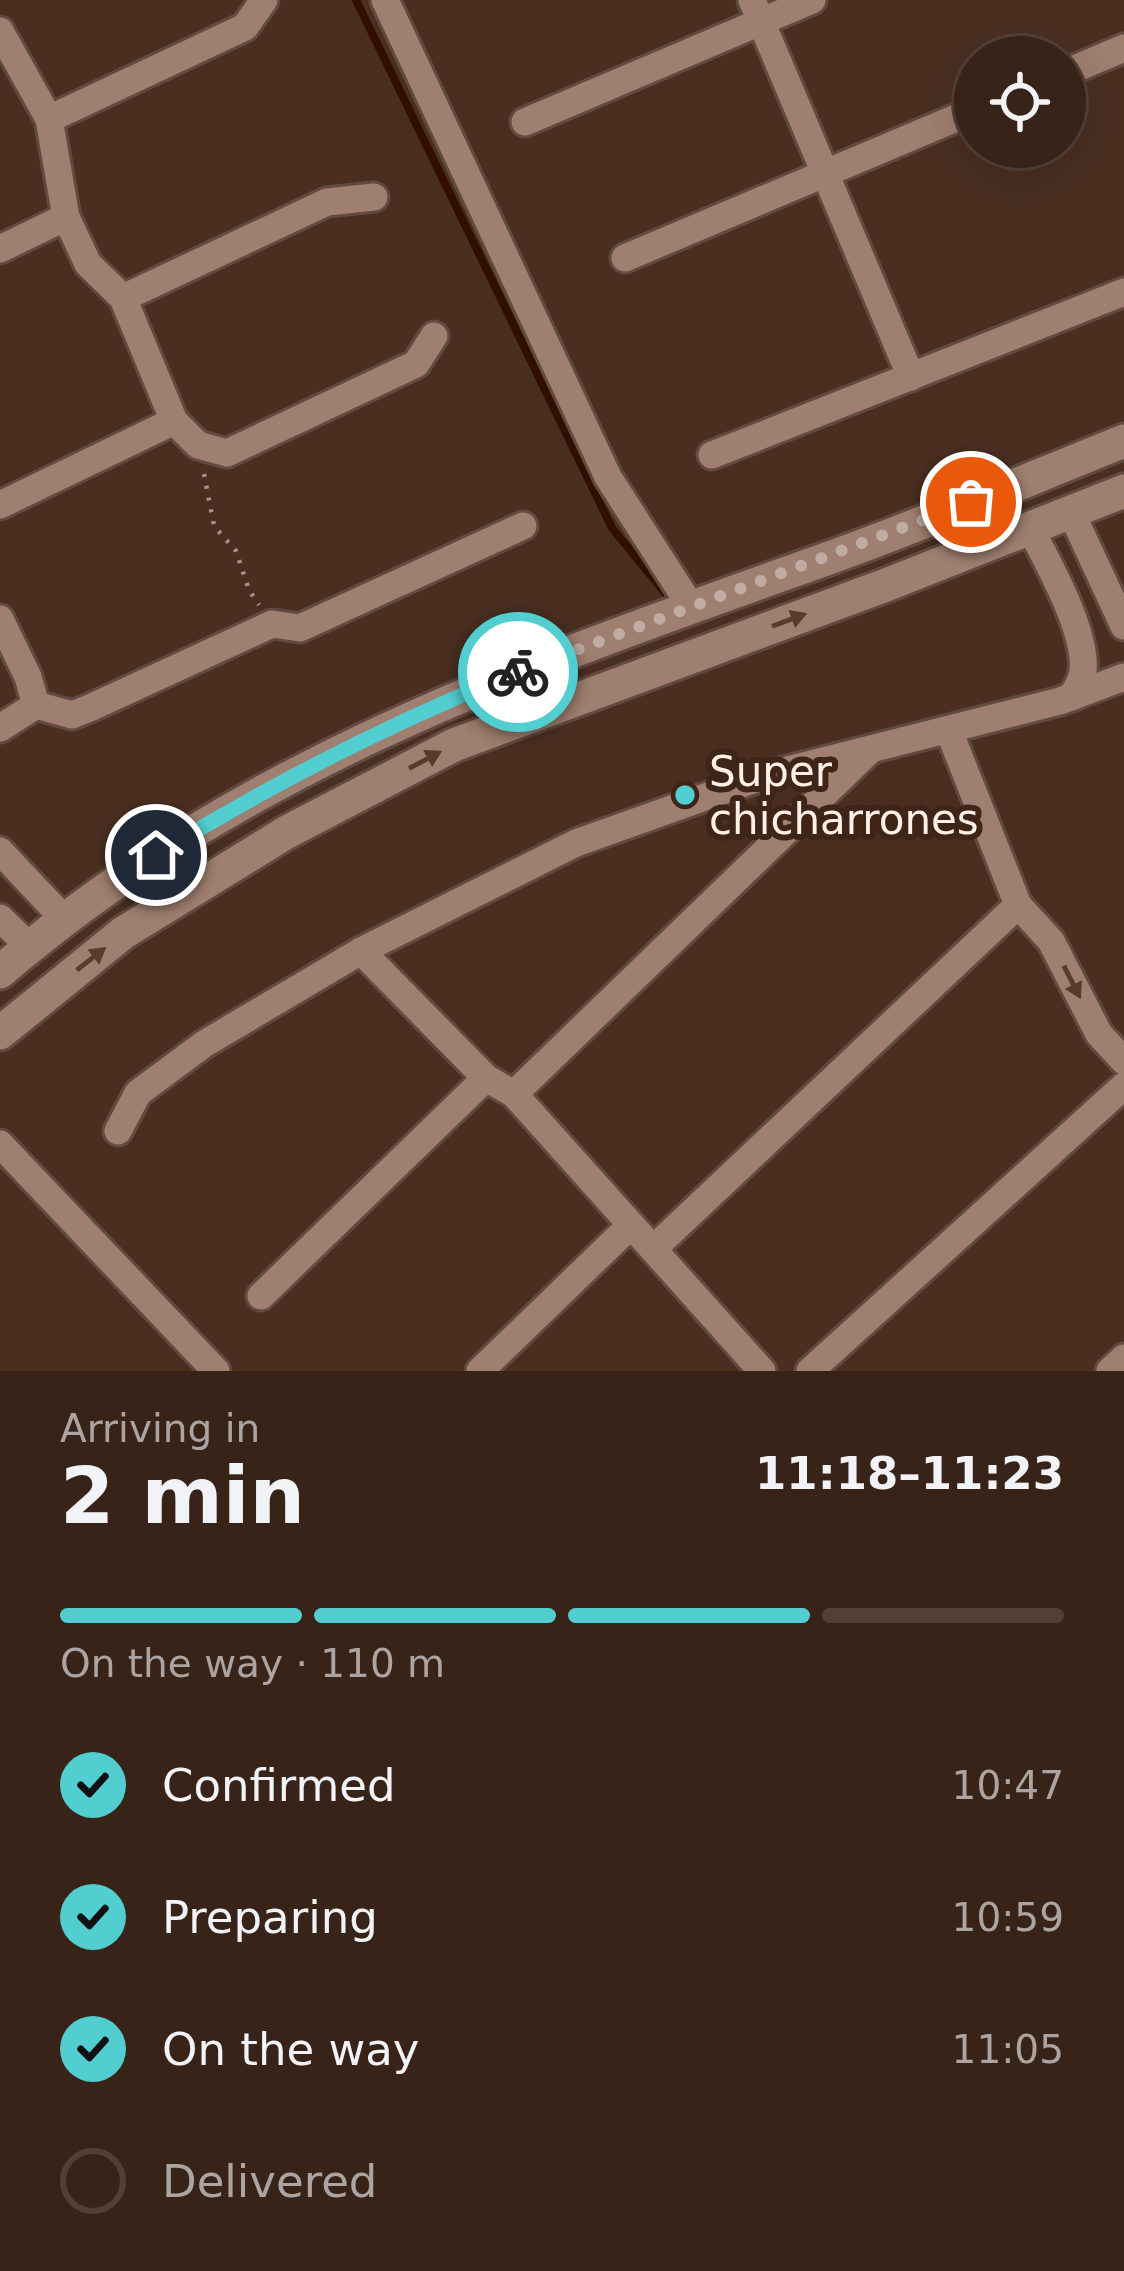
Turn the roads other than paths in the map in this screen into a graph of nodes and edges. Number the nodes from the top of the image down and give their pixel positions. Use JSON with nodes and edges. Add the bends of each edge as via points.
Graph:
{"nodes":[{"id":1,"x":264,"y":0,"type":"edge"},
{"id":2,"x":385,"y":0,"type":"edge"},
{"id":3,"x":812,"y":0,"type":"edge"},
{"id":4,"x":757,"y":11,"type":"edge"},
{"id":5,"x":0,"y":31,"type":"edge"},
{"id":6,"x":1124,"y":48,"type":"edge"},
{"id":7,"x":1086,"y":64,"type":"edge"},
{"id":8,"x":49,"y":119,"type":"junction"},
{"id":9,"x":954,"y":119,"type":"edge"},
{"id":10,"x":525,"y":122,"type":"dead end"},
{"id":11,"x":824,"y":172,"type":"junction"},
{"id":12,"x":374,"y":197,"type":"dead end"},
{"id":13,"x":67,"y":217,"type":"junction"},
{"id":14,"x":0,"y":249,"type":"edge"},
{"id":15,"x":625,"y":258,"type":"dead end"},
{"id":16,"x":1124,"y":292,"type":"edge"},
{"id":17,"x":123,"y":298,"type":"junction"},
{"id":18,"x":434,"y":336,"type":"dead end"},
{"id":19,"x":911,"y":377,"type":"junction"},
{"id":20,"x":175,"y":421,"type":"junction"},
{"id":21,"x":1124,"y":441,"type":"edge"},
{"id":22,"x":712,"y":455,"type":"dead end"},
{"id":23,"x":1124,"y":491,"type":"edge"},
{"id":24,"x":0,"y":505,"type":"edge"},
{"id":25,"x":1060,"y":517,"type":"junction"},
{"id":26,"x":523,"y":526,"type":"dead end"},
{"id":27,"x":817,"y":562,"type":"junction"},
{"id":28,"x":1124,"y":597,"type":"edge"},
{"id":29,"x":837,"y":603,"type":"junction"},
{"id":30,"x":690,"y":605,"type":"junction"},
{"id":31,"x":0,"y":619,"type":"edge"},
{"id":32,"x":1124,"y":626,"type":"edge"},
{"id":33,"x":1111,"y":682,"type":"edge"},
{"id":34,"x":1072,"y":697,"type":"junction"},
{"id":35,"x":35,"y":705,"type":"junction"},
{"id":36,"x":0,"y":728,"type":"edge"},
{"id":37,"x":949,"y":731,"type":"junction"},
{"id":38,"x":870,"y":750,"type":"junction"},
{"id":39,"x":183,"y":838,"type":"junction"},
{"id":40,"x":0,"y":851,"type":"edge"},
{"id":41,"x":1018,"y":905,"type":"junction"},
{"id":42,"x":152,"y":916,"type":"junction"},
{"id":43,"x":0,"y":918,"type":"edge"},
{"id":44,"x":66,"y":920,"type":"junction"},
{"id":45,"x":31,"y":948,"type":"junction"},
{"id":46,"x":361,"y":951,"type":"junction"},
{"id":47,"x":0,"y":972,"type":"edge"},
{"id":48,"x":0,"y":1033,"type":"edge"},
{"id":49,"x":1124,"y":1060,"type":"edge"},
{"id":50,"x":486,"y":1078,"type":"junction"},
{"id":51,"x":1124,"y":1086,"type":"edge"},
{"id":52,"x":514,"y":1094,"type":"junction"},
{"id":53,"x":118,"y":1131,"type":"dead end"},
{"id":54,"x":0,"y":1144,"type":"edge"},
{"id":55,"x":631,"y":1225,"type":"junction"},
{"id":56,"x":652,"y":1249,"type":"junction"},
{"id":57,"x":261,"y":1296,"type":"dead end"},
{"id":58,"x":1124,"y":1358,"type":"edge"},
{"id":59,"x":757,"y":1370,"type":"edge"},
{"id":60,"x":216,"y":1371,"type":"edge"},
{"id":61,"x":480,"y":1371,"type":"edge"},
{"id":62,"x":810,"y":1371,"type":"edge"},
{"id":63,"x":1110,"y":1371,"type":"edge"}],
"edges":[{"from":1,"to":8,"type":"street","via":[[245,27]]},
{"from":2,"to":30,"type":"street","via":[[608,477]]},
{"from":3,"to":4,"type":"street"},
{"from":4,"to":10,"type":"street"},
{"from":4,"to":11,"type":"street"},
{"from":5,"to":8,"type":"street"},
{"from":6,"to":7,"type":"street"},
{"from":8,"to":13,"type":"street"},
{"from":9,"to":11,"type":"street"},
{"from":11,"to":15,"type":"street"},
{"from":11,"to":19,"type":"street"},
{"from":12,"to":17,"type":"street","via":[[327,202]]},
{"from":13,"to":14,"type":"street"},
{"from":13,"to":17,"type":"street","via":[[88,263]]},
{"from":16,"to":19,"type":"street"},
{"from":17,"to":20,"type":"street"},
{"from":18,"to":20,"type":"street","via":[[416,364],[227,453],[198,446]]},
{"from":19,"to":22,"type":"street"},
{"from":20,"to":24,"type":"street"},
{"from":21,"to":27,"type":"street"},
{"from":23,"to":25,"type":"street"},
{"from":25,"to":28,"type":"street"},
{"from":25,"to":29,"type":"street"},
{"from":25,"to":32,"type":"street"},
{"from":25,"to":33,"type":"street"},
{"from":25,"to":34,"type":"street","via":[[1050,567],[1082,653],[1083,676]]},
{"from":26,"to":35,"type":"street","via":[[300,628],[272,624],[72,715]]},
{"from":27,"to":29,"type":"street"},
{"from":27,"to":30,"type":"street"},
{"from":42,"to":29,"type":"street","one_way":true,"via":[[287,832],[454,745]]},
{"from":30,"to":39,"type":"street","via":[[419,711]]},
{"from":31,"to":35,"type":"street"},
{"from":33,"to":34,"type":"street"},
{"from":34,"to":37,"type":"street"},
{"from":35,"to":36,"type":"street"},
{"from":37,"to":38,"type":"street"},
{"from":37,"to":41,"type":"street"},
{"from":38,"to":46,"type":"street","via":[[764,776],[576,844]]},
{"from":38,"to":52,"type":"street"},
{"from":39,"to":42,"type":"street","via":[[200,850],[200,869],[170,888]]},
{"from":39,"to":44,"type":"street"},
{"from":40,"to":44,"type":"street"},
{"from":41,"to":49,"type":"street","one_way":true,"via":[[1051,941],[1099,1034]]},
{"from":41,"to":56,"type":"street"},
{"from":48,"to":42,"type":"street","one_way":true},
{"from":43,"to":45,"type":"street"},
{"from":44,"to":45,"type":"street"},
{"from":45,"to":47,"type":"street"},
{"from":46,"to":50,"type":"street"},
{"from":46,"to":53,"type":"street","via":[[204,1044],[138,1093]]},
{"from":50,"to":52,"type":"street"},
{"from":50,"to":57,"type":"street"},
{"from":51,"to":62,"type":"street"},
{"from":52,"to":55,"type":"street"},
{"from":54,"to":60,"type":"street"},
{"from":55,"to":56,"type":"street"},
{"from":55,"to":61,"type":"street"},
{"from":56,"to":59,"type":"street"},
{"from":58,"to":63,"type":"street"}]}
